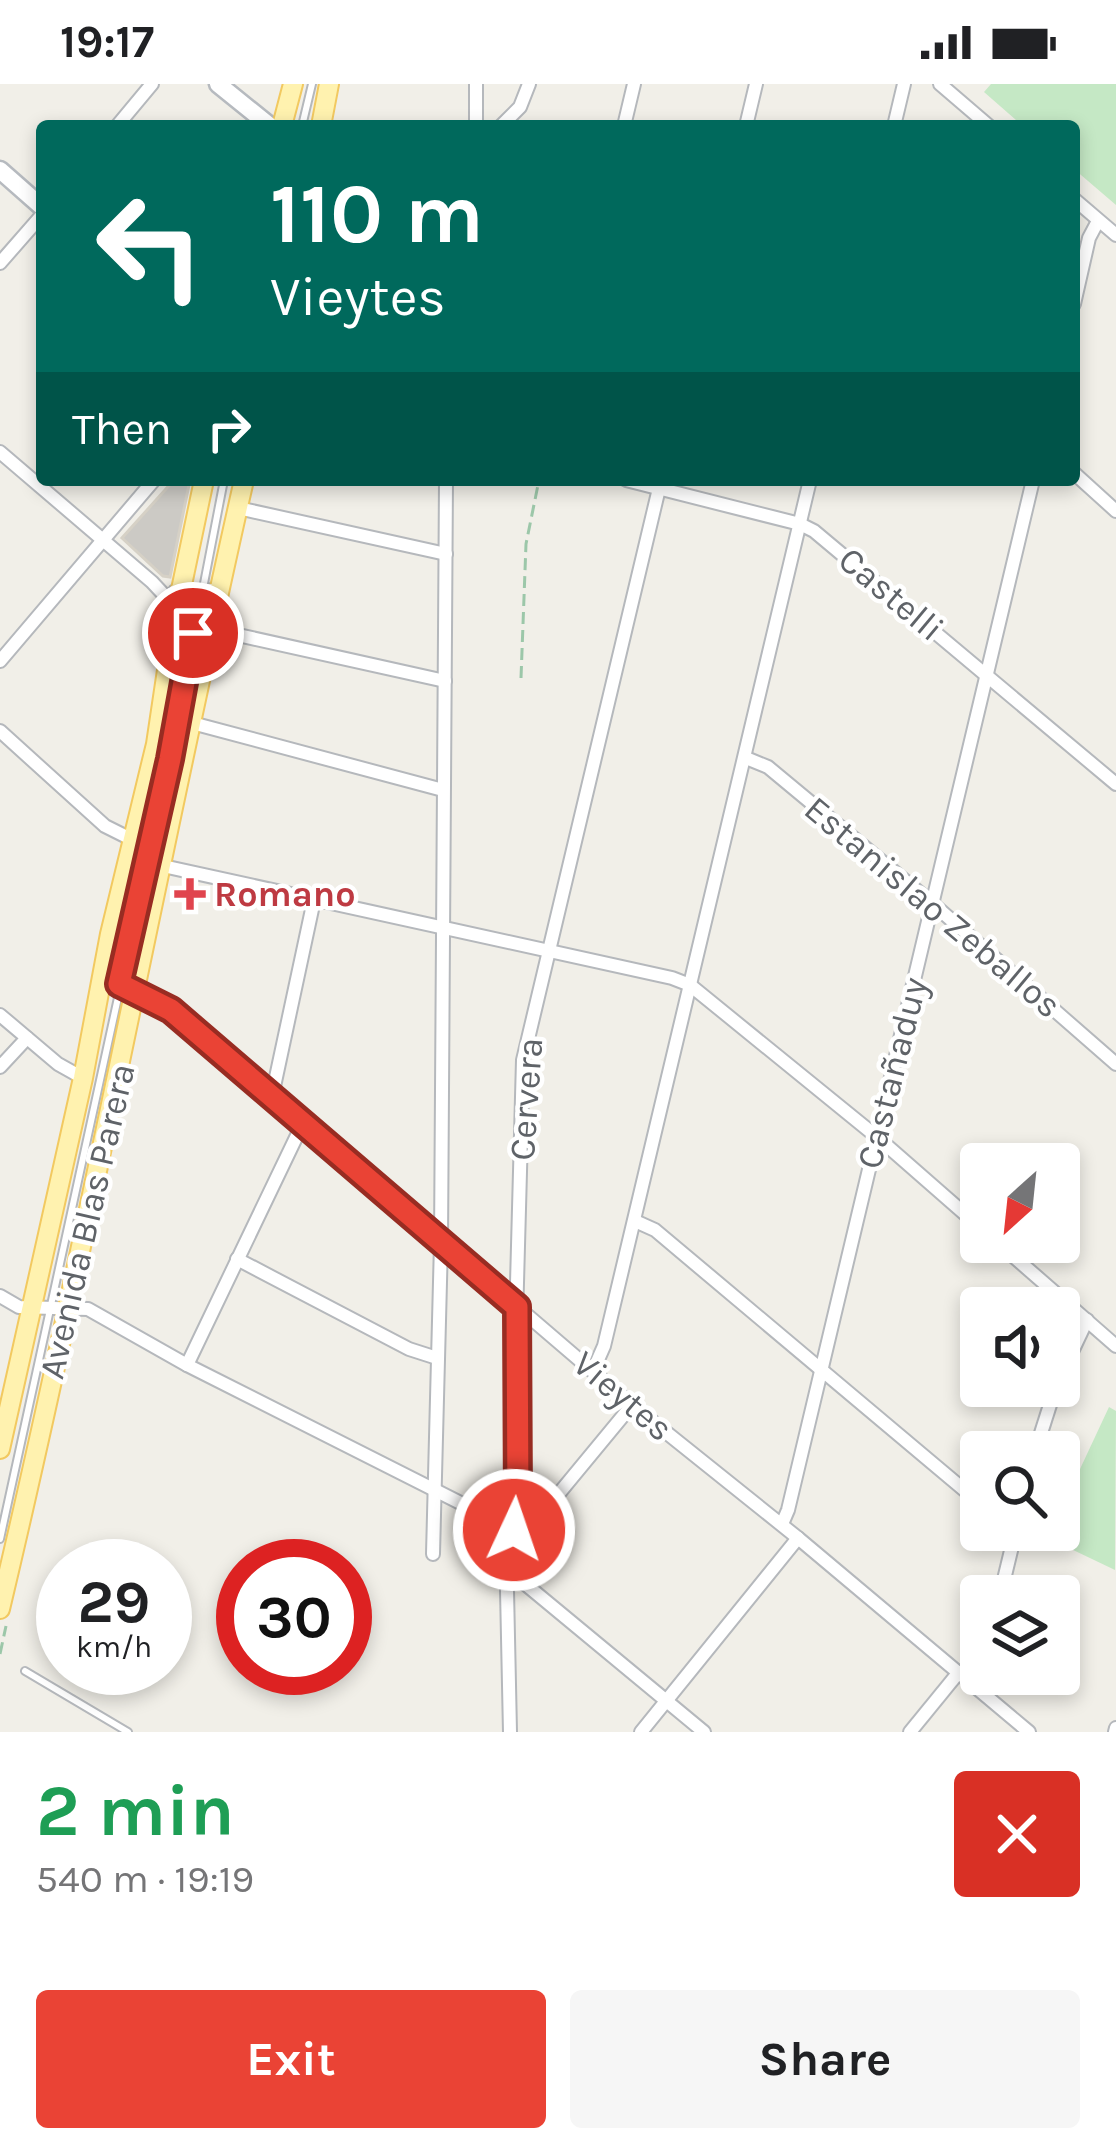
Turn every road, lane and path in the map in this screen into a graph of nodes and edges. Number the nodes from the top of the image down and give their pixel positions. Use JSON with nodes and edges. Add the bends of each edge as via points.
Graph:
{"nodes":[{"id":1,"x":152,"y":84,"type":"edge"},
{"id":2,"x":218,"y":84,"type":"edge"},
{"id":3,"x":293,"y":84,"type":"edge"},
{"id":4,"x":312,"y":84,"type":"edge"},
{"id":5,"x":329,"y":84,"type":"edge"},
{"id":6,"x":476,"y":84,"type":"edge"},
{"id":7,"x":529,"y":84,"type":"edge"},
{"id":8,"x":634,"y":84,"type":"edge"},
{"id":9,"x":757,"y":84,"type":"edge"},
{"id":10,"x":904,"y":84,"type":"edge"},
{"id":11,"x":940,"y":84,"type":"edge"},
{"id":12,"x":122,"y":120,"type":"edge"},
{"id":13,"x":262,"y":120,"type":"edge"},
{"id":14,"x":283,"y":120,"type":"edge"},
{"id":15,"x":303,"y":120,"type":"edge"},
{"id":16,"x":322,"y":120,"type":"edge"},
{"id":17,"x":476,"y":120,"type":"edge"},
{"id":18,"x":510,"y":120,"type":"edge"},
{"id":19,"x":625,"y":120,"type":"edge"},
{"id":20,"x":748,"y":120,"type":"edge"},
{"id":21,"x":895,"y":120,"type":"edge"},
{"id":22,"x":982,"y":120,"type":"edge"},
{"id":23,"x":0,"y":170,"type":"edge"},
{"id":24,"x":36,"y":205,"type":"edge"},
{"id":25,"x":1080,"y":205,"type":"edge"},
{"id":26,"x":36,"y":218,"type":"edge"},
{"id":27,"x":1099,"y":220,"type":"junction"},
{"id":28,"x":1116,"y":236,"type":"edge"},
{"id":29,"x":0,"y":263,"type":"edge"},
{"id":30,"x":1080,"y":278,"type":"edge"},
{"id":31,"x":0,"y":452,"type":"edge"},
{"id":32,"x":1080,"y":478,"type":"edge"},
{"id":33,"x":36,"y":483,"type":"edge"},
{"id":34,"x":40,"y":486,"type":"edge"},
{"id":35,"x":149,"y":486,"type":"edge"},
{"id":36,"x":204,"y":486,"type":"edge"},
{"id":37,"x":223,"y":486,"type":"edge"},
{"id":38,"x":243,"y":486,"type":"edge"},
{"id":39,"x":446,"y":486,"type":"edge"},
{"id":40,"x":538,"y":486,"type":"edge"},
{"id":41,"x":660,"y":486,"type":"edge"},
{"id":42,"x":667,"y":486,"type":"edge"},
{"id":43,"x":809,"y":486,"type":"edge"},
{"id":44,"x":1032,"y":486,"type":"edge"},
{"id":45,"x":238,"y":508,"type":"junction"},
{"id":46,"x":1116,"y":511,"type":"edge"},
{"id":47,"x":800,"y":524,"type":"junction"},
{"id":48,"x":102,"y":539,"type":"junction"},
{"id":49,"x":446,"y":554,"type":"junction"},
{"id":50,"x":152,"y":582,"type":"junction"},
{"id":51,"x":200,"y":591,"type":"junction"},
{"id":52,"x":174,"y":623,"type":"junction"},
{"id":53,"x":211,"y":629,"type":"junction"},
{"id":54,"x":0,"y":661,"type":"edge"},
{"id":55,"x":986,"y":674,"type":"junction"},
{"id":56,"x":521,"y":677,"type":"dead end"},
{"id":57,"x":445,"y":682,"type":"junction"},
{"id":58,"x":192,"y":723,"type":"junction"},
{"id":59,"x":0,"y":731,"type":"edge"},
{"id":60,"x":746,"y":758,"type":"junction"},
{"id":61,"x":1116,"y":784,"type":"edge"},
{"id":62,"x":442,"y":790,"type":"junction"},
{"id":63,"x":133,"y":840,"type":"junction"},
{"id":64,"x":163,"y":866,"type":"junction"},
{"id":65,"x":314,"y":901,"type":"junction"},
{"id":66,"x":933,"y":904,"type":"junction"},
{"id":67,"x":442,"y":929,"type":"junction"},
{"id":68,"x":547,"y":952,"type":"junction"},
{"id":69,"x":120,"y":984,"type":"junction"},
{"id":70,"x":690,"y":985,"type":"junction"},
{"id":71,"x":0,"y":1015,"type":"edge"},
{"id":72,"x":26,"y":1038,"type":"junction"},
{"id":73,"x":1116,"y":1064,"type":"edge"},
{"id":74,"x":0,"y":1067,"type":"edge"},
{"id":75,"x":83,"y":1078,"type":"junction"},
{"id":76,"x":272,"y":1096,"type":"junction"},
{"id":77,"x":303,"y":1124,"type":"junction"},
{"id":78,"x":877,"y":1137,"type":"junction"},
{"id":79,"x":960,"y":1210,"type":"edge"},
{"id":80,"x":634,"y":1221,"type":"junction"},
{"id":81,"x":441,"y":1244,"type":"junction"},
{"id":82,"x":237,"y":1259,"type":"junction"},
{"id":83,"x":1022,"y":1263,"type":"edge"},
{"id":84,"x":0,"y":1296,"type":"edge"},
{"id":85,"x":517,"y":1307,"type":"junction"},
{"id":86,"x":49,"y":1308,"type":"junction"},
{"id":87,"x":1087,"y":1320,"type":"junction"},
{"id":88,"x":1080,"y":1335,"type":"edge"},
{"id":89,"x":1116,"y":1346,"type":"edge"},
{"id":90,"x":437,"y":1358,"type":"junction"},
{"id":91,"x":187,"y":1365,"type":"junction"},
{"id":92,"x":593,"y":1371,"type":"junction"},
{"id":93,"x":820,"y":1371,"type":"junction"},
{"id":94,"x":632,"y":1405,"type":"junction"},
{"id":95,"x":0,"y":1448,"type":"edge"},
{"id":96,"x":434,"y":1487,"type":"junction"},
{"id":97,"x":960,"y":1487,"type":"edge"},
{"id":98,"x":782,"y":1524,"type":"junction"},
{"id":99,"x":514,"y":1530,"type":"junction"},
{"id":100,"x":798,"y":1538,"type":"junction"},
{"id":101,"x":0,"y":1539,"type":"edge"},
{"id":102,"x":433,"y":1554,"type":"dead end"},
{"id":103,"x":6,"y":1559,"type":"edge"},
{"id":104,"x":509,"y":1576,"type":"junction"},
{"id":105,"x":0,"y":1609,"type":"edge"},
{"id":106,"x":25,"y":1671,"type":"dead end"},
{"id":107,"x":960,"y":1673,"type":"edge"},
{"id":108,"x":960,"y":1680,"type":"edge"},
{"id":109,"x":986,"y":1695,"type":"edge"},
{"id":110,"x":667,"y":1701,"type":"junction"},
{"id":111,"x":128,"y":1732,"type":"edge"},
{"id":112,"x":510,"y":1732,"type":"edge"},
{"id":113,"x":641,"y":1732,"type":"edge"},
{"id":114,"x":704,"y":1732,"type":"edge"},
{"id":115,"x":910,"y":1732,"type":"edge"},
{"id":116,"x":1029,"y":1732,"type":"edge"}],
"edges":[{"from":1,"to":12,"type":"street"},
{"from":2,"to":13,"type":"main road"},
{"from":3,"to":14,"type":"main road"},
{"from":4,"to":15,"type":"lane"},
{"from":5,"to":16,"type":"main road"},
{"from":6,"to":17,"type":"street"},
{"from":7,"to":18,"type":"street"},
{"from":8,"to":19,"type":"street"},
{"from":9,"to":20,"type":"street"},
{"from":10,"to":21,"type":"street"},
{"from":11,"to":22,"type":"street"},
{"from":23,"to":24,"type":"main road"},
{"from":25,"to":27,"type":"street"},
{"from":26,"to":29,"type":"street"},
{"from":27,"to":28,"type":"street"},
{"from":27,"to":30,"type":"street"},
{"from":31,"to":33,"type":"street"},
{"from":32,"to":46,"type":"street"},
{"from":34,"to":48,"type":"street"},
{"from":35,"to":48,"type":"street"},
{"from":36,"to":51,"type":"main road","name":"Avenida Blas Parera"},
{"from":37,"to":51,"type":"lane"},
{"from":38,"to":45,"type":"main road","name":"Avenida Blas Parera"},
{"from":39,"to":49,"type":"street"},
{"from":40,"to":56,"type":"path","via":[[526,544]]},
{"from":41,"to":68,"type":"street","name":"Cervera"},
{"from":42,"to":47,"type":"street","name":"Castelli"},
{"from":43,"to":47,"type":"street"},
{"from":44,"to":55,"type":"street","name":"Castañaduy"},
{"from":45,"to":49,"type":"street"},
{"from":45,"to":51,"type":"main road","name":"Avenida Blas Parera"},
{"from":47,"to":55,"type":"street","name":"Castelli"},
{"from":47,"to":60,"type":"street"},
{"from":48,"to":50,"type":"street"},
{"from":48,"to":54,"type":"street"},
{"from":49,"to":57,"type":"street"},
{"from":50,"to":51,"type":"street"},
{"from":50,"to":52,"type":"street"},
{"from":51,"to":52,"type":"main road","name":"Avenida Blas Parera"},
{"from":51,"to":53,"type":"main road","name":"Avenida Blas Parera"},
{"from":51,"to":69,"type":"lane"},
{"from":52,"to":63,"type":"main road","name":"Avenida Blas Parera"},
{"from":53,"to":57,"type":"street"},
{"from":53,"to":58,"type":"main road","name":"Avenida Blas Parera"},
{"from":55,"to":61,"type":"street","name":"Castelli"},
{"from":55,"to":66,"type":"street","name":"Castañaduy"},
{"from":57,"to":62,"type":"street"},
{"from":58,"to":62,"type":"street"},
{"from":58,"to":64,"type":"main road","name":"Avenida Blas Parera"},
{"from":59,"to":63,"type":"street","via":[[105,826]]},
{"from":60,"to":66,"type":"street","name":"Estanislao Zeballos","via":[[768,767]]},
{"from":60,"to":70,"type":"street"},
{"from":62,"to":67,"type":"street"},
{"from":63,"to":69,"type":"main road","name":"Avenida Blas Parera"},
{"from":64,"to":65,"type":"street"},
{"from":64,"to":69,"type":"main road","name":"Avenida Blas Parera"},
{"from":65,"to":67,"type":"street"},
{"from":65,"to":76,"type":"street"},
{"from":66,"to":73,"type":"street","name":"Estanislao Zeballos"},
{"from":66,"to":78,"type":"street","name":"Castañaduy"},
{"from":67,"to":68,"type":"street"},
{"from":67,"to":81,"type":"street"},
{"from":68,"to":70,"type":"street"},
{"from":68,"to":85,"type":"street","name":"Cervera","via":[[523,1060]]},
{"from":69,"to":75,"type":"main road","name":"Avenida Blas Parera"},
{"from":69,"to":76,"type":"street","name":"Vieytes","via":[[171,1010]]},
{"from":69,"to":86,"type":"main road","name":"Avenida Blas Parera"},
{"from":70,"to":78,"type":"street"},
{"from":70,"to":80,"type":"street"},
{"from":71,"to":72,"type":"street"},
{"from":72,"to":74,"type":"street"},
{"from":72,"to":75,"type":"street"},
{"from":75,"to":86,"type":"main road","name":"Avenida Blas Parera"},
{"from":76,"to":77,"type":"street","name":"Vieytes"},
{"from":77,"to":81,"type":"street","name":"Vieytes"},
{"from":77,"to":82,"type":"street"},
{"from":78,"to":79,"type":"street"},
{"from":78,"to":93,"type":"street","name":"Castañaduy"},
{"from":80,"to":92,"type":"street"},
{"from":80,"to":93,"type":"street","via":[[655,1230]]},
{"from":81,"to":85,"type":"street","name":"Vieytes"},
{"from":81,"to":90,"type":"street"},
{"from":82,"to":90,"type":"street"},
{"from":82,"to":91,"type":"street"},
{"from":83,"to":87,"type":"street"},
{"from":84,"to":86,"type":"street","via":[[19,1307]]},
{"from":85,"to":92,"type":"street","name":"Vieytes"},
{"from":85,"to":99,"type":"street","name":"Cervera"},
{"from":86,"to":91,"type":"street","via":[[88,1309]]},
{"from":86,"to":95,"type":"main road","name":"Avenida Blas Parera"},
{"from":86,"to":101,"type":"lane"},
{"from":86,"to":103,"type":"main road","name":"Avenida Blas Parera"},
{"from":87,"to":88,"type":"street"},
{"from":87,"to":89,"type":"street"},
{"from":90,"to":96,"type":"street"},
{"from":91,"to":96,"type":"street"},
{"from":92,"to":94,"type":"street","name":"Vieytes"},
{"from":93,"to":97,"type":"street"},
{"from":93,"to":98,"type":"street","name":"Castañaduy"},
{"from":94,"to":98,"type":"street","name":"Vieytes"},
{"from":94,"to":99,"type":"street","via":[[532,1526]]},
{"from":96,"to":99,"type":"street"},
{"from":96,"to":102,"type":"street"},
{"from":98,"to":100,"type":"street","name":"Vieytes"},
{"from":99,"to":104,"type":"street","name":"Cervera"},
{"from":100,"to":107,"type":"street","name":"Vieytes"},
{"from":100,"to":110,"type":"street"},
{"from":103,"to":105,"type":"main road","name":"Avenida Blas Parera"},
{"from":104,"to":110,"type":"street"},
{"from":104,"to":112,"type":"street","name":"Cervera"},
{"from":106,"to":111,"type":"lane"},
{"from":108,"to":115,"type":"street"},
{"from":109,"to":116,"type":"street","name":"Vieytes"},
{"from":110,"to":113,"type":"street"},
{"from":110,"to":114,"type":"street"}]}
